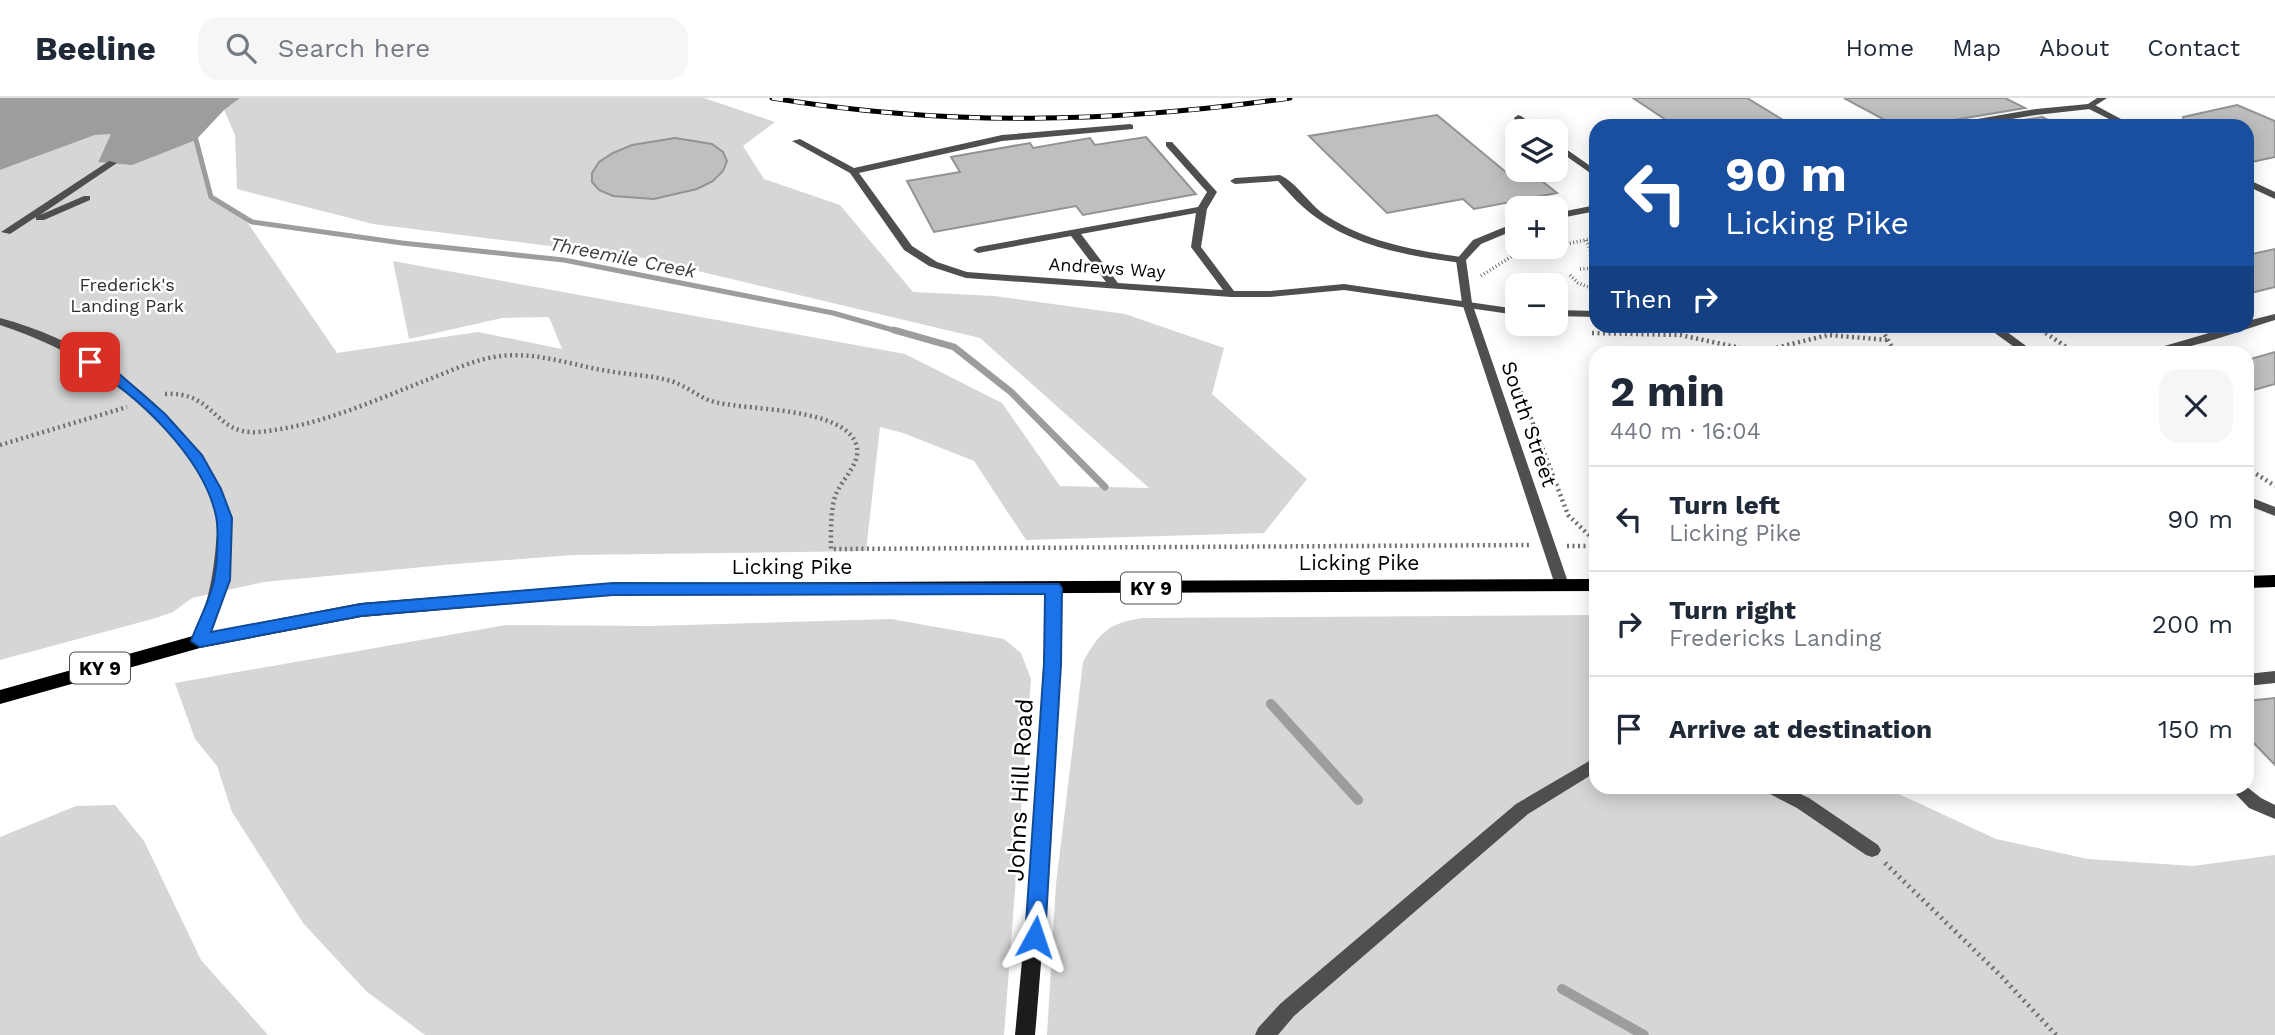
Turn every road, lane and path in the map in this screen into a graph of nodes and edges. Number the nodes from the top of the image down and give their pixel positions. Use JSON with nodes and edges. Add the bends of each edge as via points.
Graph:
{"nodes":[{"id":1,"x":2072,"y":98,"type":"edge"},
{"id":2,"x":2103,"y":98,"type":"edge"},
{"id":3,"x":2090,"y":106,"type":"junction"},
{"id":4,"x":1995,"y":119,"type":"edge"},
{"id":5,"x":2116,"y":119,"type":"edge"},
{"id":6,"x":1130,"y":127,"type":"dead end"},
{"id":7,"x":797,"y":141,"type":"dead end"},
{"id":8,"x":1169,"y":144,"type":"dead end"},
{"id":9,"x":1568,"y":154,"type":"edge"},
{"id":10,"x":112,"y":163,"type":"dead end"},
{"id":11,"x":1589,"y":169,"type":"edge"},
{"id":12,"x":853,"y":171,"type":"junction"},
{"id":13,"x":1235,"y":181,"type":"dead end"},
{"id":14,"x":2254,"y":186,"type":"edge"},
{"id":15,"x":2275,"y":196,"type":"edge"},
{"id":16,"x":87,"y":198,"type":"dead end"},
{"id":17,"x":1202,"y":209,"type":"junction"},
{"id":18,"x":1589,"y":209,"type":"edge"},
{"id":19,"x":1568,"y":214,"type":"edge"},
{"id":20,"x":1505,"y":230,"type":"edge"},
{"id":21,"x":1074,"y":232,"type":"junction"},
{"id":22,"x":3,"y":233,"type":"edge"},
{"id":23,"x":1589,"y":239,"type":"edge"},
{"id":24,"x":1586,"y":240,"type":"junction"},
{"id":25,"x":1568,"y":244,"type":"edge"},
{"id":26,"x":1589,"y":248,"type":"edge"},
{"id":27,"x":978,"y":250,"type":"dead end"},
{"id":28,"x":1507,"y":259,"type":"edge"},
{"id":29,"x":1461,"y":260,"type":"junction"},
{"id":30,"x":1589,"y":267,"type":"edge"},
{"id":31,"x":1580,"y":269,"type":"dead end"},
{"id":32,"x":1570,"y":275,"type":"dead end"},
{"id":33,"x":1114,"y":285,"type":"junction"},
{"id":34,"x":1589,"y":287,"type":"edge"},
{"id":35,"x":1231,"y":294,"type":"junction"},
{"id":36,"x":1467,"y":303,"type":"junction"},
{"id":37,"x":1488,"y":308,"type":"junction"},
{"id":38,"x":1505,"y":310,"type":"edge"},
{"id":39,"x":1568,"y":313,"type":"edge"},
{"id":40,"x":1589,"y":314,"type":"edge"},
{"id":41,"x":2275,"y":317,"type":"edge"},
{"id":42,"x":0,"y":321,"type":"edge"},
{"id":43,"x":2254,"y":323,"type":"edge"},
{"id":44,"x":1580,"y":331,"type":"dead end"},
{"id":45,"x":1589,"y":331,"type":"edge"},
{"id":46,"x":1630,"y":333,"type":"edge"},
{"id":47,"x":1884,"y":333,"type":"edge"},
{"id":48,"x":2002,"y":333,"type":"edge"},
{"id":49,"x":2046,"y":333,"type":"edge"},
{"id":50,"x":2217,"y":333,"type":"edge"},
{"id":51,"x":1680,"y":335,"type":"joint"},
{"id":52,"x":1888,"y":340,"type":"junction"},
{"id":53,"x":1731,"y":346,"type":"edge"},
{"id":54,"x":1783,"y":346,"type":"edge"},
{"id":55,"x":1891,"y":346,"type":"edge"},
{"id":56,"x":2021,"y":346,"type":"edge"},
{"id":57,"x":2065,"y":346,"type":"edge"},
{"id":58,"x":2171,"y":346,"type":"edge"},
{"id":59,"x":1508,"y":359,"type":"dead end"},
{"id":60,"x":160,"y":395,"type":"dead end"},
{"id":61,"x":129,"y":406,"type":"dead end"},
{"id":62,"x":0,"y":445,"type":"edge"},
{"id":63,"x":2254,"y":472,"type":"edge"},
{"id":64,"x":2275,"y":486,"type":"edge"},
{"id":65,"x":2254,"y":503,"type":"edge"},
{"id":66,"x":2275,"y":512,"type":"edge"},
{"id":67,"x":1589,"y":535,"type":"edge"},
{"id":68,"x":1513,"y":545,"type":"dead end"},
{"id":69,"x":2275,"y":581,"type":"edge"},
{"id":70,"x":2254,"y":582,"type":"edge"},
{"id":71,"x":1562,"y":585,"type":"junction"},
{"id":72,"x":1589,"y":585,"type":"edge"},
{"id":73,"x":1054,"y":588,"type":"junction"},
{"id":74,"x":200,"y":641,"type":"junction"},
{"id":75,"x":2275,"y":677,"type":"edge"},
{"id":76,"x":2254,"y":679,"type":"edge"},
{"id":77,"x":0,"y":697,"type":"edge"},
{"id":78,"x":1589,"y":768,"type":"edge"},
{"id":79,"x":1786,"y":794,"type":"edge"},
{"id":80,"x":2243,"y":794,"type":"edge"},
{"id":81,"x":2275,"y":813,"type":"edge"},
{"id":82,"x":1872,"y":850,"type":"joint"},
{"id":83,"x":1025,"y":1035,"type":"edge"},
{"id":84,"x":1265,"y":1035,"type":"edge"},
{"id":85,"x":2056,"y":1035,"type":"edge"}],
"edges":[{"from":1,"to":3,"type":"street"},
{"from":2,"to":3,"type":"street"},
{"from":3,"to":4,"type":"street"},
{"from":3,"to":5,"type":"street"},
{"from":6,"to":12,"type":"street","via":[[1002,138]]},
{"from":7,"to":12,"type":"street","name":"Andrews Way"},
{"from":8,"to":17,"type":"street","via":[[1212,192]]},
{"from":9,"to":11,"type":"street"},
{"from":10,"to":22,"type":"street"},
{"from":12,"to":33,"type":"street","name":"Andrews Way","via":[[908,248],[933,264],[997,279]]},
{"from":13,"to":29,"type":"street","via":[[1280,178],[1320,216],[1347,231],[1402,252]]},
{"from":14,"to":15,"type":"street"},
{"from":16,"to":22,"type":"street"},
{"from":17,"to":21,"type":"street"},
{"from":17,"to":35,"type":"street","via":[[1196,247]]},
{"from":18,"to":19,"type":"street"},
{"from":20,"to":29,"type":"street","via":[[1477,242]]},
{"from":21,"to":27,"type":"street"},
{"from":21,"to":33,"type":"street"},
{"from":23,"to":24,"type":"path"},
{"from":24,"to":25,"type":"path"},
{"from":24,"to":26,"type":"path"},
{"from":28,"to":37,"type":"path","via":[[1480,277]]},
{"from":29,"to":36,"type":"street","name":"South Street"},
{"from":30,"to":31,"type":"path"},
{"from":32,"to":34,"type":"path"},
{"from":33,"to":35,"type":"street","name":"Andrews Way"},
{"from":35,"to":36,"type":"street","name":"Andrews Way","via":[[1344,287]]},
{"from":36,"to":37,"type":"street","name":"Andrews Way"},
{"from":36,"to":71,"type":"street","name":"South Street"},
{"from":37,"to":38,"type":"street","name":"Andrews Way"},
{"from":39,"to":40,"type":"street"},
{"from":41,"to":43,"type":"street"},
{"from":42,"to":74,"type":"street","via":[[48,339],[111,373],[197,458],[224,518],[222,580]]},
{"from":44,"to":45,"type":"path"},
{"from":46,"to":51,"type":"path"},
{"from":47,"to":52,"type":"path"},
{"from":48,"to":56,"type":"street"},
{"from":49,"to":57,"type":"path"},
{"from":50,"to":58,"type":"street"},
{"from":51,"to":53,"type":"path"},
{"from":52,"to":54,"type":"path","via":[[1828,335]]},
{"from":52,"to":55,"type":"path"},
{"from":59,"to":67,"type":"path","via":[[1568,515]]},
{"from":60,"to":68,"type":"path","via":[[192,393],[236,431],[254,432],[315,421],[464,366],[522,354],[670,381],[717,402],[794,413],[840,427],[856,442],[857,457],[837,492],[831,549]]},
{"from":61,"to":62,"type":"path"},
{"from":63,"to":64,"type":"path"},
{"from":65,"to":66,"type":"street"},
{"from":69,"to":70,"type":"main road"},
{"from":71,"to":72,"type":"main road","name":"Licking Pike","number":"KY 9"},
{"from":71,"to":73,"type":"main road","name":"Licking Pike","number":"KY 9"},
{"from":73,"to":74,"type":"main road","name":"Licking Pike","number":"KY 9","via":[[613,589],[361,610]]},
{"from":73,"to":83,"type":"main road","name":"Johns Hill Road","via":[[1038,899]]},
{"from":74,"to":77,"type":"main road","name":"Licking Pike","number":"KY 9"},
{"from":75,"to":76,"type":"street"},
{"from":78,"to":84,"type":"street","via":[[1522,808],[1287,1010]]},
{"from":79,"to":82,"type":"street"},
{"from":80,"to":81,"type":"street"},
{"from":82,"to":85,"type":"path"}]}
